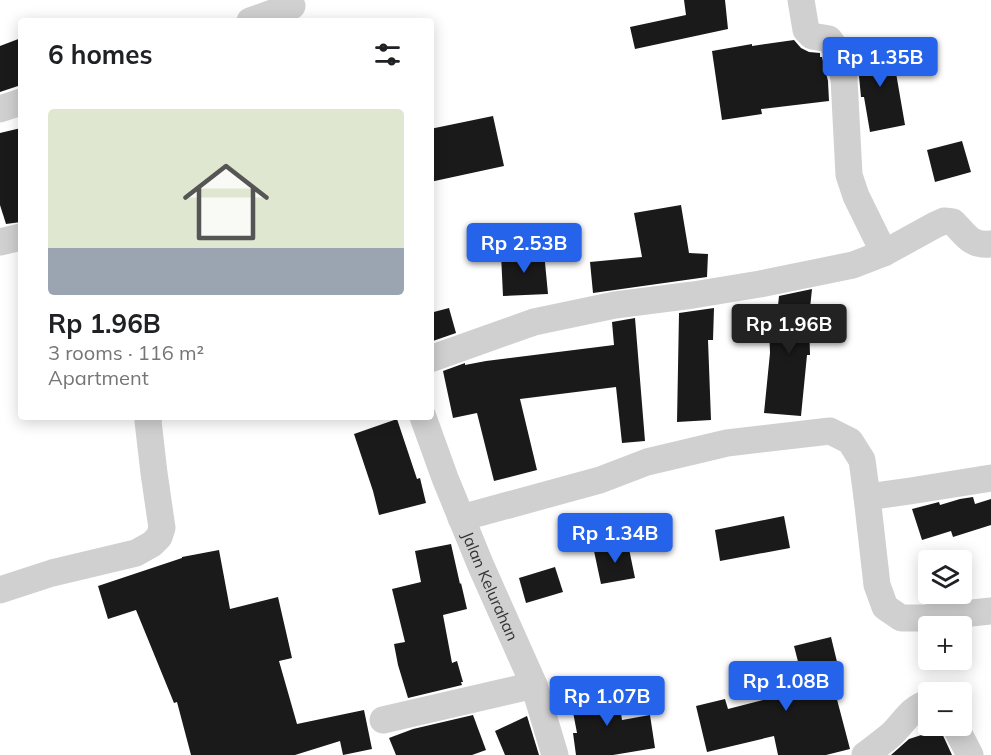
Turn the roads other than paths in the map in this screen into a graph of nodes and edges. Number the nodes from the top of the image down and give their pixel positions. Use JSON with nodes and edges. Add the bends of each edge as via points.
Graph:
{"nodes":[{"id":1,"x":801,"y":0,"type":"edge"},
{"id":2,"x":293,"y":9,"type":"edge"},
{"id":3,"x":261,"y":18,"type":"edge"},
{"id":4,"x":18,"y":103,"type":"edge"},
{"id":5,"x":0,"y":109,"type":"edge"},
{"id":6,"x":18,"y":238,"type":"edge"},
{"id":7,"x":0,"y":242,"type":"edge"},
{"id":8,"x":991,"y":244,"type":"edge"},
{"id":9,"x":884,"y":253,"type":"junction"},
{"id":10,"x":434,"y":358,"type":"edge"},
{"id":11,"x":148,"y":420,"type":"edge"},
{"id":12,"x":424,"y":420,"type":"edge"},
{"id":13,"x":991,"y":478,"type":"edge"},
{"id":14,"x":867,"y":497,"type":"junction"},
{"id":15,"x":461,"y":518,"type":"junction"},
{"id":16,"x":0,"y":590,"type":"edge"},
{"id":17,"x":991,"y":611,"type":"edge"},
{"id":18,"x":534,"y":685,"type":"junction"},
{"id":19,"x":918,"y":707,"type":"edge"},
{"id":20,"x":383,"y":720,"type":"dead end"},
{"id":21,"x":960,"y":736,"type":"edge"},
{"id":22,"x":555,"y":755,"type":"edge"},
{"id":23,"x":865,"y":755,"type":"edge"},
{"id":24,"x":970,"y":755,"type":"edge"}],
"edges":[{"from":1,"to":9,"type":"street","via":[[806,30],[812,36],[829,39],[839,55],[849,175]]},
{"from":2,"to":3,"type":"street"},
{"from":4,"to":5,"type":"street"},
{"from":6,"to":7,"type":"street"},
{"from":8,"to":9,"type":"street","via":[[971,242],[952,222],[944,221]]},
{"from":9,"to":10,"type":"street","via":[[853,265],[760,284],[615,305],[534,322]]},
{"from":11,"to":16,"type":"street","via":[[162,528],[159,537],[136,553]]},
{"from":12,"to":15,"type":"street","name":"Jalan Kelurahan"},
{"from":13,"to":14,"type":"street"},
{"from":14,"to":15,"type":"street","via":[[862,460],[850,441],[830,431],[727,443],[647,462],[600,480]]},
{"from":14,"to":17,"type":"street","via":[[877,585],[885,607],[902,618]]},
{"from":15,"to":18,"type":"street","name":"Jalan Kelurahan"},
{"from":18,"to":20,"type":"street"},
{"from":18,"to":22,"type":"street","name":"Jalan Kelurahan"},
{"from":19,"to":23,"type":"street"},
{"from":21,"to":24,"type":"street"}]}
